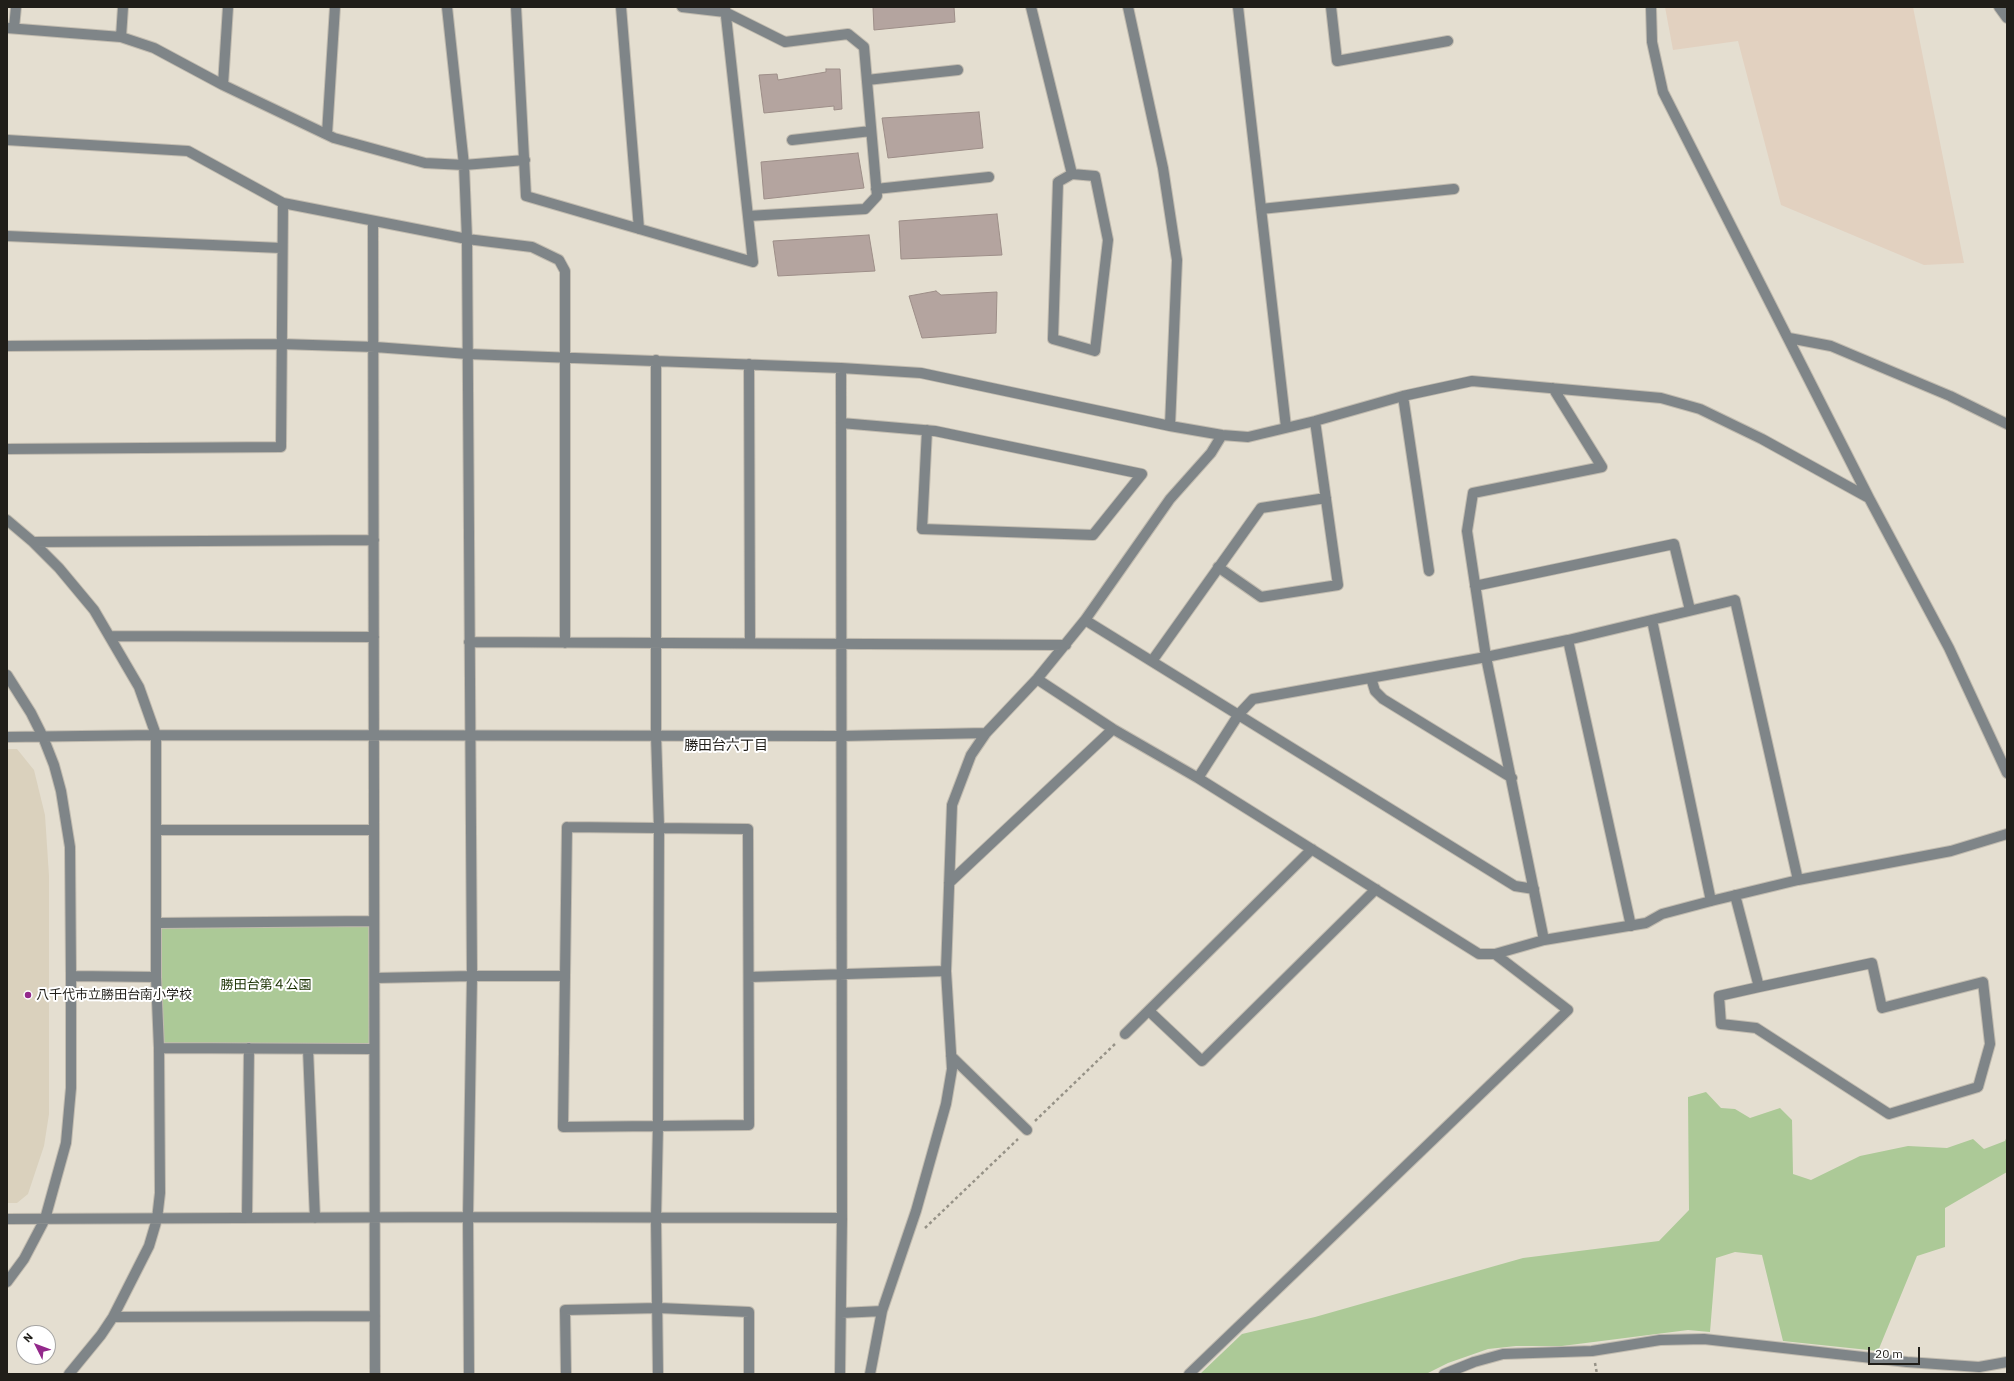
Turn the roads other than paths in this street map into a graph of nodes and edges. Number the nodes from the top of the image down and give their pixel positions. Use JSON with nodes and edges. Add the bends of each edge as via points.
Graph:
{"nodes":[{"id":1,"x":16,"y":7,"type":"edge"},
{"id":2,"x":123,"y":7,"type":"edge"},
{"id":3,"x":228,"y":7,"type":"edge"},
{"id":4,"x":335,"y":7,"type":"edge"},
{"id":5,"x":447,"y":7,"type":"edge"},
{"id":6,"x":516,"y":7,"type":"edge"},
{"id":7,"x":621,"y":7,"type":"edge"},
{"id":8,"x":682,"y":7,"type":"edge"},
{"id":9,"x":1031,"y":7,"type":"edge"},
{"id":10,"x":1128,"y":7,"type":"edge"},
{"id":11,"x":1238,"y":7,"type":"edge"},
{"id":12,"x":1331,"y":7,"type":"edge"},
{"id":13,"x":1651,"y":7,"type":"edge"},
{"id":14,"x":1999,"y":7,"type":"edge"},
{"id":15,"x":725,"y":9,"type":"edge"},
{"id":16,"x":2007,"y":18,"type":"edge"},
{"id":17,"x":11,"y":28,"type":"edge"},
{"id":18,"x":121,"y":37,"type":"junction"},
{"id":19,"x":1448,"y":41,"type":"dead end"},
{"id":20,"x":958,"y":70,"type":"dead end"},
{"id":21,"x":867,"y":80,"type":"junction"},
{"id":22,"x":223,"y":85,"type":"junction"},
{"id":23,"x":871,"y":131,"type":"junction"},
{"id":24,"x":327,"y":134,"type":"junction"},
{"id":25,"x":7,"y":140,"type":"edge"},
{"id":26,"x":792,"y":140,"type":"dead end"},
{"id":27,"x":525,"y":160,"type":"junction"},
{"id":28,"x":464,"y":165,"type":"junction"},
{"id":29,"x":1072,"y":174,"type":"junction"},
{"id":30,"x":989,"y":177,"type":"dead end"},
{"id":31,"x":876,"y":189,"type":"junction"},
{"id":32,"x":1454,"y":189,"type":"dead end"},
{"id":33,"x":283,"y":203,"type":"junction"},
{"id":34,"x":1261,"y":209,"type":"junction"},
{"id":35,"x":748,"y":216,"type":"junction"},
{"id":36,"x":373,"y":222,"type":"junction"},
{"id":37,"x":639,"y":229,"type":"junction"},
{"id":38,"x":7,"y":236,"type":"edge"},
{"id":39,"x":467,"y":239,"type":"junction"},
{"id":40,"x":281,"y":248,"type":"junction"},
{"id":41,"x":1789,"y":338,"type":"junction"},
{"id":42,"x":281,"y":344,"type":"junction"},
{"id":43,"x":7,"y":346,"type":"edge"},
{"id":44,"x":374,"y":347,"type":"junction"},
{"id":45,"x":468,"y":354,"type":"junction"},
{"id":46,"x":564,"y":357,"type":"junction"},
{"id":47,"x":656,"y":360,"type":"junction"},
{"id":48,"x":749,"y":364,"type":"junction"},
{"id":49,"x":841,"y":368,"type":"junction"},
{"id":50,"x":1553,"y":388,"type":"junction"},
{"id":51,"x":1403,"y":396,"type":"junction"},
{"id":52,"x":1315,"y":421,"type":"junction"},
{"id":53,"x":841,"y":423,"type":"junction"},
{"id":54,"x":2007,"y":424,"type":"edge"},
{"id":55,"x":1170,"y":426,"type":"junction"},
{"id":56,"x":1286,"y":427,"type":"junction"},
{"id":57,"x":927,"y":430,"type":"junction"},
{"id":58,"x":1222,"y":435,"type":"junction"},
{"id":59,"x":7,"y":449,"type":"edge"},
{"id":60,"x":1326,"y":498,"type":"junction"},
{"id":61,"x":1869,"y":498,"type":"junction"},
{"id":62,"x":7,"y":520,"type":"edge"},
{"id":63,"x":374,"y":540,"type":"junction"},
{"id":64,"x":33,"y":542,"type":"junction"},
{"id":65,"x":1218,"y":567,"type":"junction"},
{"id":66,"x":1429,"y":571,"type":"dead end"},
{"id":67,"x":1475,"y":586,"type":"junction"},
{"id":68,"x":1690,"y":610,"type":"junction"},
{"id":69,"x":1085,"y":620,"type":"junction"},
{"id":70,"x":1652,"y":620,"type":"junction"},
{"id":71,"x":110,"y":636,"type":"junction"},
{"id":72,"x":374,"y":637,"type":"junction"},
{"id":73,"x":1568,"y":640,"type":"junction"},
{"id":74,"x":469,"y":642,"type":"junction"},
{"id":75,"x":842,"y":642,"type":"junction"},
{"id":76,"x":565,"y":643,"type":"junction"},
{"id":77,"x":750,"y":643,"type":"junction"},
{"id":78,"x":657,"y":644,"type":"junction"},
{"id":79,"x":1066,"y":644,"type":"junction"},
{"id":80,"x":1486,"y":657,"type":"junction"},
{"id":81,"x":1152,"y":661,"type":"junction"},
{"id":82,"x":7,"y":675,"type":"edge"},
{"id":83,"x":1371,"y":678,"type":"junction"},
{"id":84,"x":1037,"y":679,"type":"junction"},
{"id":85,"x":1239,"y":714,"type":"junction"},
{"id":86,"x":1113,"y":729,"type":"junction"},
{"id":87,"x":986,"y":733,"type":"junction"},
{"id":88,"x":656,"y":734,"type":"junction"},
{"id":89,"x":156,"y":735,"type":"junction"},
{"id":90,"x":470,"y":735,"type":"junction"},
{"id":91,"x":374,"y":736,"type":"junction"},
{"id":92,"x":842,"y":736,"type":"junction"},
{"id":93,"x":7,"y":737,"type":"edge"},
{"id":94,"x":43,"y":737,"type":"junction"},
{"id":95,"x":2007,"y":773,"type":"edge"},
{"id":96,"x":1198,"y":778,"type":"junction"},
{"id":97,"x":1512,"y":778,"type":"junction"},
{"id":98,"x":659,"y":827,"type":"junction"},
{"id":99,"x":158,"y":830,"type":"junction"},
{"id":100,"x":374,"y":830,"type":"junction"},
{"id":101,"x":2007,"y":834,"type":"edge"},
{"id":102,"x":1312,"y":848,"type":"junction"},
{"id":103,"x":1798,"y":880,"type":"junction"},
{"id":104,"x":949,"y":883,"type":"junction"},
{"id":105,"x":1376,"y":889,"type":"junction"},
{"id":106,"x":1534,"y":889,"type":"junction"},
{"id":107,"x":1734,"y":895,"type":"junction"},
{"id":108,"x":1711,"y":901,"type":"junction"},
{"id":109,"x":374,"y":921,"type":"junction"},
{"id":110,"x":158,"y":923,"type":"junction"},
{"id":111,"x":1630,"y":926,"type":"junction"},
{"id":112,"x":1544,"y":940,"type":"junction"},
{"id":113,"x":1495,"y":954,"type":"junction"},
{"id":114,"x":946,"y":971,"type":"junction"},
{"id":115,"x":842,"y":974,"type":"junction"},
{"id":116,"x":71,"y":976,"type":"junction"},
{"id":117,"x":472,"y":976,"type":"junction"},
{"id":118,"x":564,"y":976,"type":"junction"},
{"id":119,"x":156,"y":977,"type":"junction"},
{"id":120,"x":750,"y":977,"type":"junction"},
{"id":121,"x":375,"y":978,"type":"junction"},
{"id":122,"x":1759,"y":987,"type":"junction"},
{"id":123,"x":1149,"y":1011,"type":"junction"},
{"id":124,"x":1126,"y":1034,"type":"road end"},
{"id":125,"x":159,"y":1048,"type":"junction"},
{"id":126,"x":249,"y":1048,"type":"junction"},
{"id":127,"x":308,"y":1049,"type":"junction"},
{"id":128,"x":374,"y":1049,"type":"junction"},
{"id":129,"x":951,"y":1056,"type":"junction"},
{"id":130,"x":658,"y":1126,"type":"junction"},
{"id":131,"x":1027,"y":1130,"type":"road end"},
{"id":132,"x":374,"y":1217,"type":"junction"},
{"id":133,"x":468,"y":1217,"type":"junction"},
{"id":134,"x":247,"y":1218,"type":"junction"},
{"id":135,"x":315,"y":1218,"type":"junction"},
{"id":136,"x":656,"y":1218,"type":"junction"},
{"id":137,"x":842,"y":1218,"type":"junction"},
{"id":138,"x":7,"y":1219,"type":"edge"},
{"id":139,"x":45,"y":1219,"type":"junction"},
{"id":140,"x":157,"y":1219,"type":"junction"},
{"id":141,"x":7,"y":1282,"type":"edge"},
{"id":142,"x":658,"y":1308,"type":"junction"},
{"id":143,"x":882,"y":1310,"type":"junction"},
{"id":144,"x":841,"y":1313,"type":"junction"},
{"id":145,"x":375,"y":1316,"type":"junction"},
{"id":146,"x":113,"y":1317,"type":"junction"},
{"id":147,"x":2007,"y":1362,"type":"edge"},
{"id":148,"x":69,"y":1374,"type":"edge"},
{"id":149,"x":375,"y":1374,"type":"edge"},
{"id":150,"x":469,"y":1374,"type":"edge"},
{"id":151,"x":566,"y":1374,"type":"edge"},
{"id":152,"x":658,"y":1374,"type":"edge"},
{"id":153,"x":749,"y":1374,"type":"edge"},
{"id":154,"x":840,"y":1374,"type":"edge"},
{"id":155,"x":870,"y":1374,"type":"edge"},
{"id":156,"x":1189,"y":1374,"type":"edge"},
{"id":157,"x":1444,"y":1374,"type":"edge"}],
"edges":[{"from":1,"to":17,"type":"street"},
{"from":2,"to":18,"type":"street"},
{"from":3,"to":22,"type":"street"},
{"from":4,"to":24,"type":"street"},
{"from":5,"to":28,"type":"street"},
{"from":6,"to":27,"type":"street"},
{"from":7,"to":37,"type":"street"},
{"from":8,"to":15,"type":"street"},
{"from":9,"to":29,"type":"street"},
{"from":10,"to":55,"type":"street","via":[[1163,168],[1177,260]]},
{"from":11,"to":34,"type":"street"},
{"from":12,"to":19,"type":"street","via":[[1337,61]]},
{"from":13,"to":41,"type":"street","via":[[1652,42],[1663,92]]},
{"from":14,"to":16,"type":"street"},
{"from":15,"to":21,"type":"street","via":[[784,42],[848,34],[864,47]]},
{"from":15,"to":35,"type":"street"},
{"from":17,"to":18,"type":"street"},
{"from":18,"to":22,"type":"street","via":[[154,48]]},
{"from":20,"to":21,"type":"street"},
{"from":21,"to":23,"type":"street"},
{"from":22,"to":24,"type":"street"},
{"from":23,"to":26,"type":"street"},
{"from":23,"to":31,"type":"street"},
{"from":24,"to":28,"type":"street","via":[[425,163]]},
{"from":25,"to":33,"type":"street","via":[[188,151]]},
{"from":27,"to":28,"type":"street"},
{"from":27,"to":37,"type":"street","via":[[526,196]]},
{"from":28,"to":39,"type":"street"},
{"from":29,"to":29,"type":"street","via":[[1095,176],[1108,240],[1095,350],[1053,339],[1058,182]]},
{"from":30,"to":31,"type":"street"},
{"from":31,"to":35,"type":"street","via":[[877,196],[866,209]]},
{"from":32,"to":34,"type":"street"},
{"from":33,"to":36,"type":"street"},
{"from":33,"to":40,"type":"street"},
{"from":34,"to":56,"type":"street"},
{"from":35,"to":37,"type":"street","via":[[753,262]]},
{"from":36,"to":39,"type":"street"},
{"from":36,"to":44,"type":"street"},
{"from":38,"to":40,"type":"street"},
{"from":39,"to":45,"type":"street"},
{"from":39,"to":46,"type":"street","via":[[532,247],[559,260],[564,271]]},
{"from":40,"to":42,"type":"street"},
{"from":41,"to":54,"type":"street","via":[[1831,346],[1950,396]]},
{"from":41,"to":61,"type":"street"},
{"from":42,"to":43,"type":"street"},
{"from":42,"to":44,"type":"street"},
{"from":42,"to":59,"type":"street","via":[[281,447]]},
{"from":44,"to":45,"type":"street"},
{"from":44,"to":63,"type":"street"},
{"from":45,"to":46,"type":"street"},
{"from":45,"to":74,"type":"street"},
{"from":46,"to":47,"type":"street"},
{"from":46,"to":76,"type":"street"},
{"from":47,"to":48,"type":"street"},
{"from":47,"to":78,"type":"street"},
{"from":48,"to":49,"type":"street"},
{"from":48,"to":77,"type":"street"},
{"from":49,"to":53,"type":"street"},
{"from":49,"to":55,"type":"street","via":[[920,373]]},
{"from":50,"to":51,"type":"street","via":[[1472,381]]},
{"from":50,"to":61,"type":"street","via":[[1661,398],[1700,409],[1762,439]]},
{"from":50,"to":67,"type":"street","via":[[1602,467],[1472,493],[1467,531]]},
{"from":51,"to":52,"type":"street"},
{"from":51,"to":66,"type":"street"},
{"from":52,"to":56,"type":"street"},
{"from":52,"to":60,"type":"street"},
{"from":53,"to":57,"type":"street"},
{"from":53,"to":75,"type":"street"},
{"from":55,"to":58,"type":"street"},
{"from":56,"to":58,"type":"street","via":[[1248,437]]},
{"from":57,"to":57,"type":"street","via":[[935,431],[1142,474],[1093,535],[922,529]]},
{"from":58,"to":69,"type":"street","via":[[1211,452],[1170,499]]},
{"from":60,"to":65,"type":"street","via":[[1261,508]]},
{"from":60,"to":65,"type":"street","via":[[1338,585],[1261,597]]},
{"from":61,"to":95,"type":"street","via":[[1949,648]]},
{"from":62,"to":64,"type":"street"},
{"from":63,"to":64,"type":"street"},
{"from":63,"to":72,"type":"street"},
{"from":64,"to":71,"type":"street","via":[[77,588]]},
{"from":65,"to":81,"type":"street"},
{"from":67,"to":68,"type":"street","via":[[1674,544]]},
{"from":67,"to":80,"type":"street"},
{"from":68,"to":70,"type":"street"},
{"from":68,"to":103,"type":"street","via":[[1735,600]]},
{"from":69,"to":79,"type":"street"},
{"from":69,"to":81,"type":"street"},
{"from":70,"to":73,"type":"street"},
{"from":70,"to":108,"type":"street"},
{"from":71,"to":72,"type":"street"},
{"from":71,"to":89,"type":"street","via":[[139,687]]},
{"from":72,"to":91,"type":"street"},
{"from":73,"to":80,"type":"street"},
{"from":73,"to":111,"type":"street"},
{"from":74,"to":76,"type":"street"},
{"from":74,"to":90,"type":"street"},
{"from":75,"to":77,"type":"street"},
{"from":75,"to":79,"type":"street"},
{"from":75,"to":92,"type":"street"},
{"from":76,"to":78,"type":"street"},
{"from":77,"to":78,"type":"street"},
{"from":78,"to":88,"type":"street"},
{"from":79,"to":84,"type":"street"},
{"from":80,"to":83,"type":"street"},
{"from":80,"to":97,"type":"street"},
{"from":81,"to":85,"type":"street"},
{"from":82,"to":94,"type":"street"},
{"from":83,"to":85,"type":"street","via":[[1253,699]]},
{"from":83,"to":97,"type":"street","via":[[1375,691],[1382,699]]},
{"from":84,"to":86,"type":"street"},
{"from":84,"to":87,"type":"street"},
{"from":85,"to":96,"type":"street"},
{"from":85,"to":106,"type":"street","via":[[1515,886]]},
{"from":86,"to":96,"type":"street"},
{"from":86,"to":104,"type":"street"},
{"from":87,"to":92,"type":"street"},
{"from":87,"to":104,"type":"street","via":[[971,755],[952,804]]},
{"from":88,"to":90,"type":"street"},
{"from":88,"to":92,"type":"street"},
{"from":88,"to":98,"type":"street"},
{"from":89,"to":91,"type":"street"},
{"from":89,"to":94,"type":"street"},
{"from":89,"to":99,"type":"street"},
{"from":90,"to":91,"type":"street"},
{"from":90,"to":117,"type":"street"},
{"from":91,"to":100,"type":"street"},
{"from":92,"to":115,"type":"street"},
{"from":93,"to":94,"type":"street"},
{"from":94,"to":116,"type":"street","via":[[62,791],[70,847]]},
{"from":96,"to":102,"type":"street"},
{"from":97,"to":106,"type":"street"},
{"from":98,"to":118,"type":"street","via":[[567,827]]},
{"from":98,"to":120,"type":"street","via":[[748,829]]},
{"from":98,"to":130,"type":"street"},
{"from":99,"to":100,"type":"street"},
{"from":99,"to":110,"type":"street"},
{"from":100,"to":109,"type":"street"},
{"from":101,"to":103,"type":"street","via":[[1951,851]]},
{"from":102,"to":105,"type":"street"},
{"from":102,"to":123,"type":"street"},
{"from":103,"to":107,"type":"street"},
{"from":104,"to":114,"type":"street"},
{"from":105,"to":113,"type":"street","via":[[1479,954]]},
{"from":105,"to":123,"type":"street","via":[[1202,1061]]},
{"from":106,"to":112,"type":"street"},
{"from":107,"to":108,"type":"street"},
{"from":107,"to":122,"type":"street"},
{"from":108,"to":111,"type":"street","via":[[1662,914],[1646,923]]},
{"from":109,"to":110,"type":"street"},
{"from":109,"to":121,"type":"street"},
{"from":110,"to":119,"type":"street"},
{"from":111,"to":112,"type":"street"},
{"from":112,"to":113,"type":"street"},
{"from":113,"to":156,"type":"street","via":[[1568,1010]]},
{"from":114,"to":115,"type":"street"},
{"from":114,"to":129,"type":"street"},
{"from":115,"to":120,"type":"street"},
{"from":115,"to":137,"type":"street"},
{"from":116,"to":119,"type":"street"},
{"from":116,"to":139,"type":"street","via":[[69,1118],[66,1143]]},
{"from":117,"to":118,"type":"street"},
{"from":117,"to":121,"type":"street"},
{"from":117,"to":133,"type":"street"},
{"from":118,"to":130,"type":"street","via":[[563,1127]]},
{"from":119,"to":125,"type":"street"},
{"from":120,"to":130,"type":"street","via":[[749,1125]]},
{"from":121,"to":128,"type":"street"},
{"from":122,"to":122,"type":"street","via":[[1872,963],[1882,1008],[1982,982],[1990,1044],[1978,1087],[1889,1114],[1756,1028],[1722,1024],[1719,996]]},
{"from":123,"to":124,"type":"street"},
{"from":125,"to":126,"type":"street"},
{"from":125,"to":140,"type":"street","via":[[160,1193]]},
{"from":126,"to":127,"type":"street"},
{"from":126,"to":134,"type":"street"},
{"from":127,"to":128,"type":"street"},
{"from":127,"to":135,"type":"street"},
{"from":128,"to":132,"type":"street"},
{"from":129,"to":131,"type":"street"},
{"from":129,"to":143,"type":"street","via":[[952,1069],[945,1111],[916,1211]]},
{"from":130,"to":136,"type":"street"},
{"from":132,"to":133,"type":"street"},
{"from":132,"to":135,"type":"street"},
{"from":132,"to":145,"type":"street"},
{"from":133,"to":136,"type":"street"},
{"from":133,"to":150,"type":"street"},
{"from":134,"to":135,"type":"street"},
{"from":134,"to":140,"type":"street"},
{"from":136,"to":137,"type":"street"},
{"from":136,"to":142,"type":"street"},
{"from":137,"to":144,"type":"street"},
{"from":138,"to":139,"type":"street"},
{"from":139,"to":140,"type":"street"},
{"from":139,"to":141,"type":"street","via":[[24,1259]]},
{"from":140,"to":146,"type":"street","via":[[149,1246]]},
{"from":142,"to":151,"type":"street","via":[[565,1310]]},
{"from":142,"to":152,"type":"street"},
{"from":142,"to":153,"type":"street","via":[[749,1312]]},
{"from":143,"to":144,"type":"street"},
{"from":143,"to":155,"type":"street"},
{"from":144,"to":154,"type":"street"},
{"from":145,"to":146,"type":"street"},
{"from":145,"to":149,"type":"street"},
{"from":146,"to":148,"type":"street"},
{"from":147,"to":157,"type":"street","via":[[1979,1367],[1907,1362],[1704,1339],[1660,1340],[1592,1351],[1503,1354]]}]}
